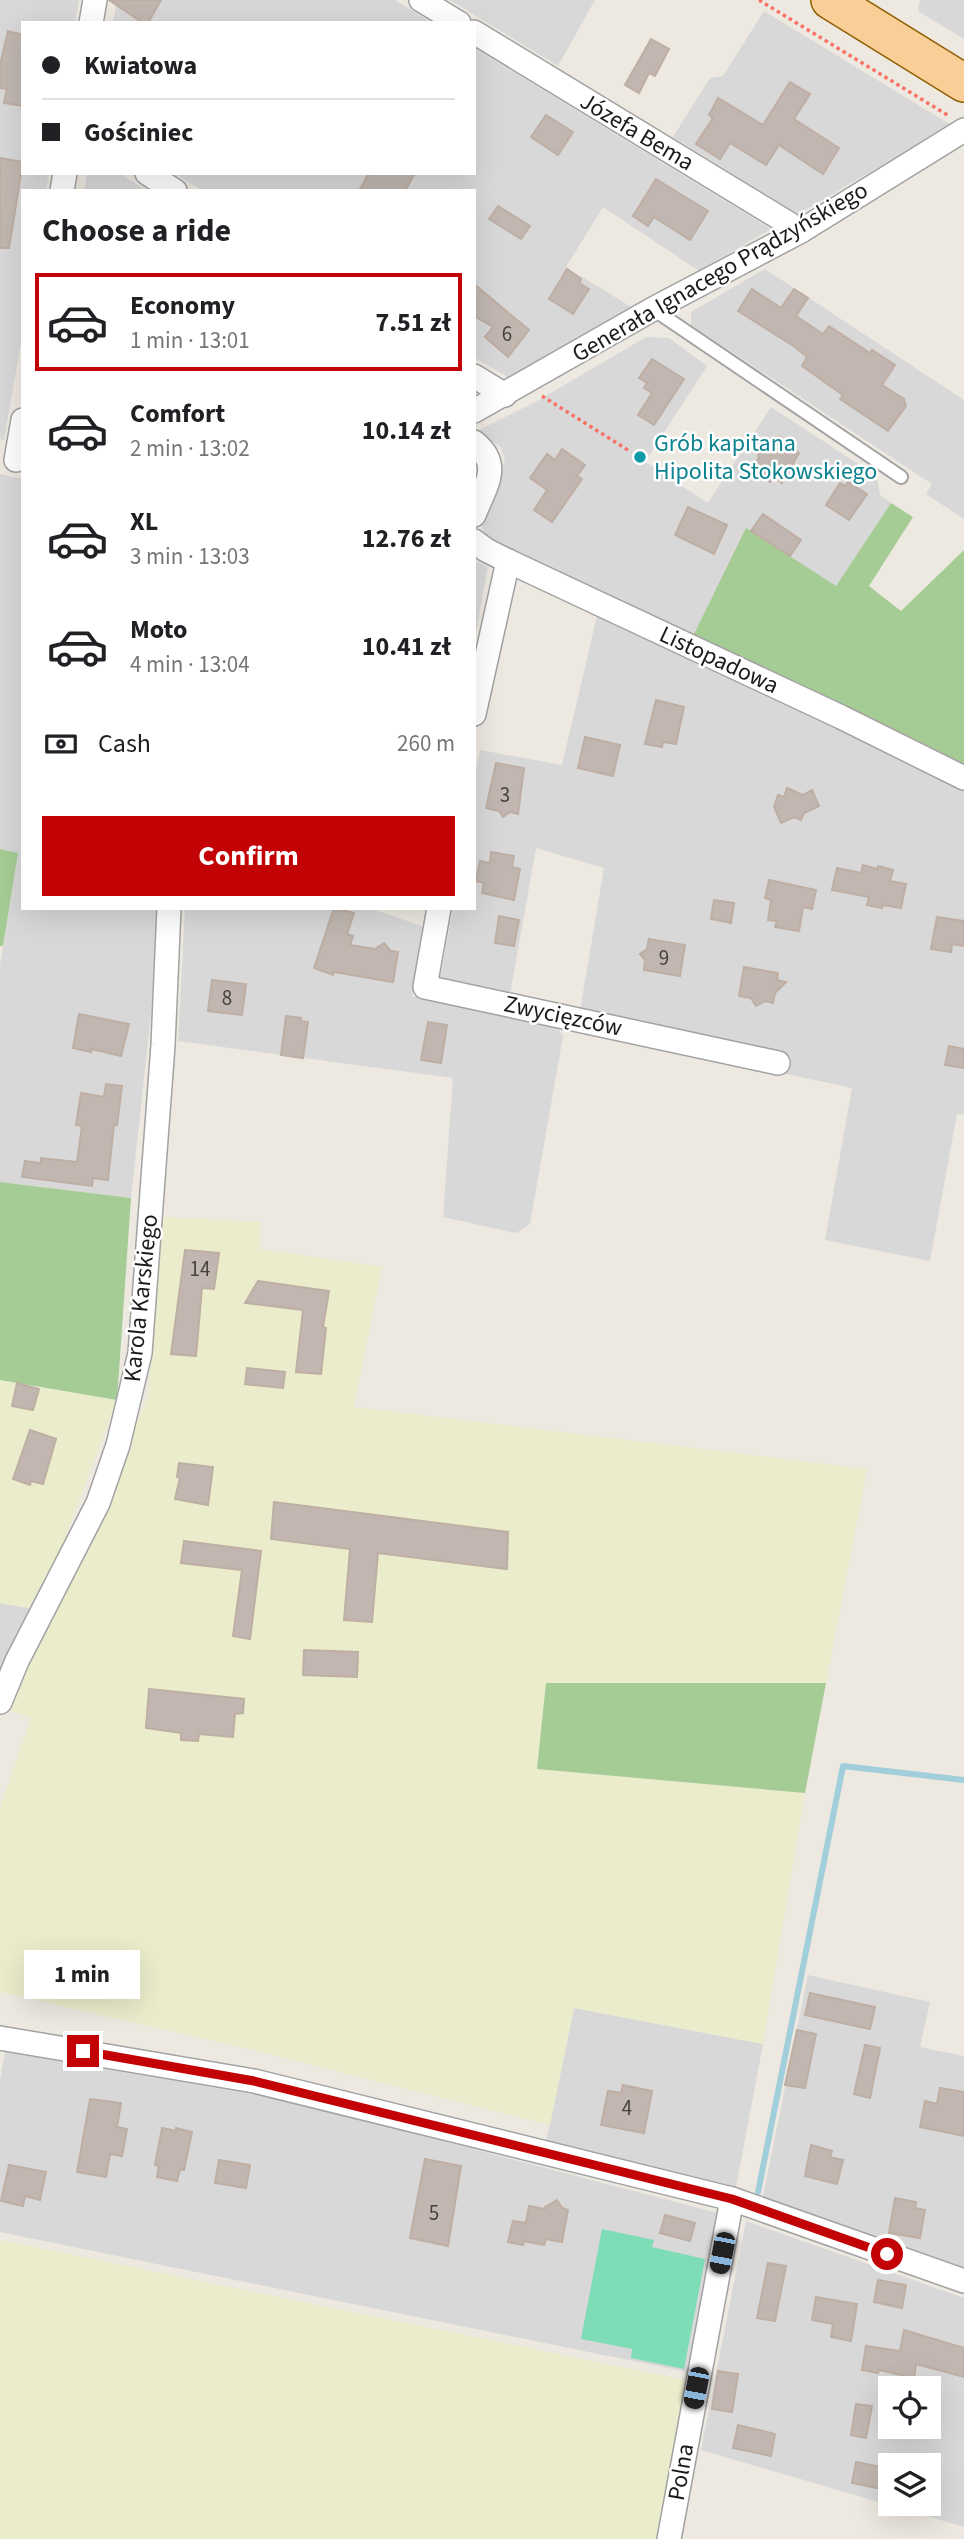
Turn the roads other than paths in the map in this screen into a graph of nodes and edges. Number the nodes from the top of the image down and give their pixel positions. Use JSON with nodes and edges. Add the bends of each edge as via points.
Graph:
{"nodes":[{"id":1,"x":95,"y":0,"type":"edge"},
{"id":2,"x":421,"y":0,"type":"edge"},
{"id":3,"x":830,"y":0,"type":"edge"},
{"id":4,"x":91,"y":21,"type":"edge"},
{"id":5,"x":456,"y":21,"type":"edge"},
{"id":6,"x":476,"y":33,"type":"edge"},
{"id":7,"x":964,"y":83,"type":"edge"},
{"id":8,"x":960,"y":124,"type":"edge"},
{"id":9,"x":150,"y":175,"type":"edge"},
{"id":10,"x":172,"y":189,"type":"edge"},
{"id":11,"x":801,"y":231,"type":"junction"},
{"id":12,"x":653,"y":309,"type":"junction"},
{"id":13,"x":476,"y":377,"type":"edge"},
{"id":14,"x":505,"y":395,"type":"junction"},
{"id":15,"x":476,"y":410,"type":"edge"},
{"id":16,"x":21,"y":428,"type":"edge"},
{"id":17,"x":476,"y":444,"type":"edge"},
{"id":18,"x":13,"y":460,"type":"edge"},
{"id":19,"x":901,"y":477,"type":"dead end"},
{"id":20,"x":476,"y":509,"type":"edge"},
{"id":21,"x":476,"y":542,"type":"edge"},
{"id":22,"x":508,"y":561,"type":"junction"},
{"id":23,"x":476,"y":705,"type":"edge"},
{"id":24,"x":964,"y":778,"type":"edge"},
{"id":25,"x":169,"y":910,"type":"edge"},
{"id":26,"x":439,"y":910,"type":"edge"},
{"id":27,"x":778,"y":1063,"type":"dead end"},
{"id":28,"x":0,"y":1702,"type":"edge"},
{"id":29,"x":0,"y":2038,"type":"edge"},
{"id":30,"x":732,"y":2199,"type":"junction"},
{"id":31,"x":964,"y":2281,"type":"edge"},
{"id":32,"x":669,"y":2539,"type":"edge"}],
"edges":[{"from":1,"to":4,"type":"street"},
{"from":2,"to":5,"type":"street"},
{"from":3,"to":7,"type":"main road"},
{"from":6,"to":11,"type":"street","name":"Józefa Bema"},
{"from":8,"to":11,"type":"street","name":"Generała Ignacego Prądzyńskiego"},
{"from":9,"to":10,"type":"street"},
{"from":11,"to":12,"type":"street","name":"Generała Ignacego Prądzyńskiego"},
{"from":12,"to":14,"type":"street","name":"Generała Ignacego Prądzyńskiego"},
{"from":12,"to":19,"type":"lane"},
{"from":13,"to":14,"type":"street"},
{"from":14,"to":15,"type":"street","name":"Generała Ignacego Prądzyńskiego"},
{"from":16,"to":18,"type":"street"},
{"from":17,"to":20,"type":"street","via":[[489,458],[491,468]]},
{"from":21,"to":22,"type":"street","name":"Listopadowa"},
{"from":22,"to":23,"type":"street"},
{"from":22,"to":24,"type":"street","name":"Listopadowa"},
{"from":25,"to":28,"type":"street","name":"Karola Karskiego","via":[[138,1365],[98,1503]]},
{"from":26,"to":27,"type":"street","name":"Zwycięzców","via":[[425,987]]},
{"from":29,"to":30,"type":"street","via":[[254,2081]]},
{"from":30,"to":31,"type":"street"},
{"from":30,"to":32,"type":"street","name":"Polna"}]}
